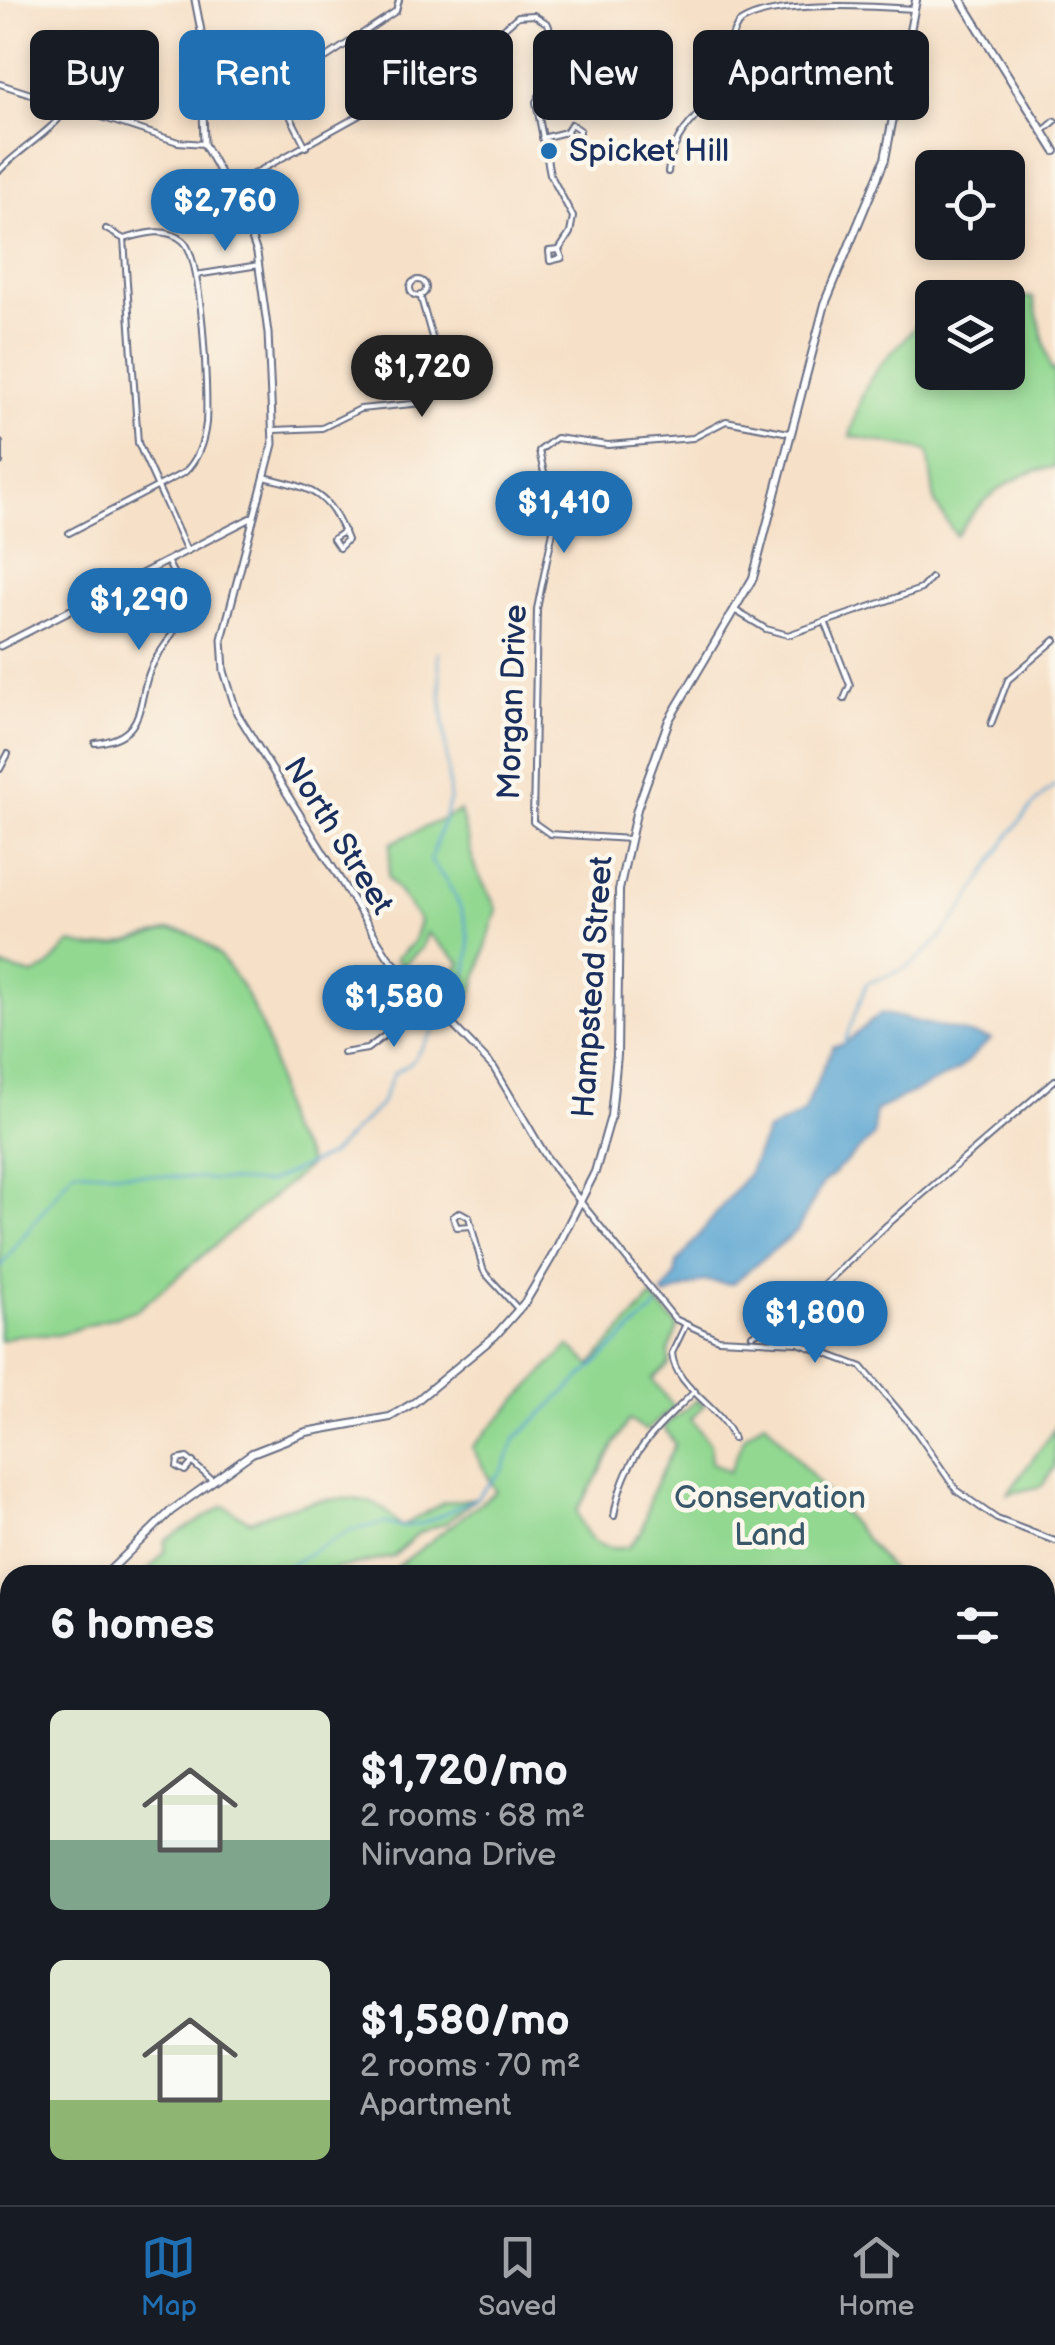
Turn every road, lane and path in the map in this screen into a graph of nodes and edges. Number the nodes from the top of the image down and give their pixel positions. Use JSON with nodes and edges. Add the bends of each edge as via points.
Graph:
{"nodes":[{"id":1,"x":196,"y":0,"type":"edge"},
{"id":2,"x":778,"y":0,"type":"edge"},
{"id":3,"x":916,"y":0,"type":"edge"},
{"id":4,"x":962,"y":0,"type":"edge"},
{"id":5,"x":399,"y":2,"type":"edge"},
{"id":6,"x":763,"y":4,"type":"dead end"},
{"id":7,"x":913,"y":13,"type":"junction"},
{"id":8,"x":0,"y":84,"type":"edge"},
{"id":9,"x":30,"y":94,"type":"edge"},
{"id":10,"x":61,"y":120,"type":"edge"},
{"id":11,"x":110,"y":120,"type":"edge"},
{"id":12,"x":1055,"y":121,"type":"edge"},
{"id":13,"x":1043,"y":131,"type":"junction"},
{"id":14,"x":566,"y":132,"type":"dead end"},
{"id":15,"x":542,"y":138,"type":"junction"},
{"id":16,"x":204,"y":144,"type":"junction"},
{"id":17,"x":306,"y":147,"type":"junction"},
{"id":18,"x":1055,"y":151,"type":"edge"},
{"id":19,"x":0,"y":170,"type":"edge"},
{"id":20,"x":668,"y":172,"type":"dead end"},
{"id":21,"x":228,"y":188,"type":"junction"},
{"id":22,"x":106,"y":229,"type":"dead end"},
{"id":23,"x":124,"y":239,"type":"junction"},
{"id":24,"x":560,"y":250,"type":"dead end"},
{"id":25,"x":259,"y":266,"type":"junction"},
{"id":26,"x":196,"y":276,"type":"junction"},
{"id":27,"x":420,"y":295,"type":"dead end"},
{"id":28,"x":274,"y":430,"type":"junction"},
{"id":29,"x":792,"y":433,"type":"junction"},
{"id":30,"x":0,"y":444,"type":"edge"},
{"id":31,"x":0,"y":462,"type":"edge"},
{"id":32,"x":264,"y":477,"type":"junction"},
{"id":33,"x":157,"y":490,"type":"junction"},
{"id":34,"x":253,"y":517,"type":"junction"},
{"id":35,"x":344,"y":531,"type":"dead end"},
{"id":36,"x":68,"y":533,"type":"dead end"},
{"id":37,"x":187,"y":551,"type":"junction"},
{"id":38,"x":168,"y":561,"type":"junction"},
{"id":39,"x":931,"y":578,"type":"dead end"},
{"id":40,"x":736,"y":612,"type":"junction"},
{"id":41,"x":826,"y":624,"type":"junction"},
{"id":42,"x":1055,"y":640,"type":"edge"},
{"id":43,"x":1,"y":643,"type":"edge"},
{"id":44,"x":844,"y":699,"type":"dead end"},
{"id":45,"x":992,"y":724,"type":"dead end"},
{"id":46,"x":95,"y":743,"type":"dead end"},
{"id":47,"x":8,"y":754,"type":"dead end"},
{"id":48,"x":0,"y":770,"type":"edge"},
{"id":49,"x":630,"y":839,"type":"junction"},
{"id":50,"x":430,"y":1000,"type":"junction"},
{"id":51,"x":343,"y":1053,"type":"dead end"},
{"id":52,"x":1055,"y":1080,"type":"edge"},
{"id":53,"x":580,"y":1201,"type":"junction"},
{"id":54,"x":471,"y":1226,"type":"dead end"},
{"id":55,"x":519,"y":1310,"type":"junction"},
{"id":56,"x":685,"y":1326,"type":"junction"},
{"id":57,"x":748,"y":1337,"type":"junction"},
{"id":58,"x":695,"y":1391,"type":"junction"},
{"id":59,"x":733,"y":1439,"type":"dead end"},
{"id":60,"x":193,"y":1462,"type":"dead end"},
{"id":61,"x":212,"y":1480,"type":"junction"},
{"id":62,"x":614,"y":1516,"type":"dead end"},
{"id":63,"x":1055,"y":1541,"type":"edge"},
{"id":64,"x":115,"y":1565,"type":"edge"}],
"edges":[{"from":1,"to":16,"type":"street"},
{"from":2,"to":7,"type":"street"},
{"from":3,"to":7,"type":"main road","name":"Hampstead Street"},
{"from":4,"to":13,"type":"main road"},
{"from":5,"to":17,"type":"street","via":[[282,87]]},
{"from":6,"to":20,"type":"street","via":[[737,26],[722,80],[676,138]]},
{"from":7,"to":29,"type":"main road","name":"Hampstead Street","via":[[885,159],[831,288]]},
{"from":8,"to":9,"type":"street"},
{"from":10,"to":19,"type":"street","via":[[26,142]]},
{"from":11,"to":16,"type":"street"},
{"from":12,"to":13,"type":"street"},
{"from":13,"to":18,"type":"main road"},
{"from":14,"to":15,"type":"street"},
{"from":15,"to":17,"type":"street","via":[[537,97],[556,48],[548,24],[529,14]]},
{"from":15,"to":24,"type":"street","via":[[550,174],[573,217]]},
{"from":16,"to":21,"type":"street","name":"North Street"},
{"from":17,"to":21,"type":"street"},
{"from":21,"to":25,"type":"street","name":"North Street","via":[[249,227]]},
{"from":22,"to":23,"type":"street"},
{"from":23,"to":26,"type":"street","via":[[149,232],[175,236],[190,250]]},
{"from":23,"to":33,"type":"street","via":[[138,443]]},
{"from":25,"to":26,"type":"street"},
{"from":25,"to":28,"type":"street","name":"North Street"},
{"from":26,"to":33,"type":"street","via":[[205,426],[192,465]]},
{"from":27,"to":28,"type":"street","via":[[443,376],[436,395],[360,408],[322,428]]},
{"from":28,"to":32,"type":"street","name":"North Street"},
{"from":29,"to":40,"type":"main road","name":"Hampstead Street","via":[[754,578]]},
{"from":29,"to":49,"type":"street","name":"Morgan Drive","via":[[726,421],[696,438],[608,446],[556,438],[540,450],[555,521],[537,609],[533,822],[550,834]]},
{"from":30,"to":31,"type":"street"},
{"from":32,"to":34,"type":"street","name":"North Street"},
{"from":32,"to":35,"type":"street","via":[[318,493]]},
{"from":33,"to":36,"type":"street"},
{"from":33,"to":37,"type":"street"},
{"from":34,"to":37,"type":"street"},
{"from":34,"to":50,"type":"street","name":"North Street","via":[[222,638],[237,713],[388,957]]},
{"from":37,"to":38,"type":"street"},
{"from":38,"to":43,"type":"street"},
{"from":38,"to":46,"type":"street","via":[[182,597],[180,621],[152,665],[137,720],[122,734]]},
{"from":39,"to":41,"type":"street","via":[[921,589]]},
{"from":40,"to":41,"type":"street","via":[[788,635]]},
{"from":40,"to":49,"type":"main road","name":"Hampstead Street","via":[[669,720]]},
{"from":41,"to":44,"type":"street","via":[[850,685]]},
{"from":42,"to":45,"type":"street","via":[[1008,680]]},
{"from":47,"to":48,"type":"street"},
{"from":49,"to":53,"type":"main road","name":"Hampstead Street","via":[[619,890],[611,1116]]},
{"from":50,"to":51,"type":"street","via":[[367,1050]]},
{"from":50,"to":53,"type":"street","name":"North Street","via":[[494,1068]]},
{"from":52,"to":57,"type":"street","via":[[886,1224],[808,1301]]},
{"from":53,"to":55,"type":"main road","name":"Hampstead Street"},
{"from":53,"to":56,"type":"street","name":"North Street"},
{"from":54,"to":55,"type":"street","via":[[485,1273]]},
{"from":55,"to":61,"type":"main road","name":"Hampstead Street","via":[[403,1410],[268,1444]]},
{"from":56,"to":57,"type":"street","via":[[718,1339]]},
{"from":56,"to":58,"type":"street","via":[[673,1361]]},
{"from":57,"to":63,"type":"street","via":[[798,1343],[862,1367],[957,1491],[997,1520]]},
{"from":58,"to":59,"type":"street"},
{"from":58,"to":62,"type":"street","via":[[650,1432]]},
{"from":60,"to":61,"type":"street"},
{"from":61,"to":64,"type":"main road","name":"Hampstead Street"}]}
